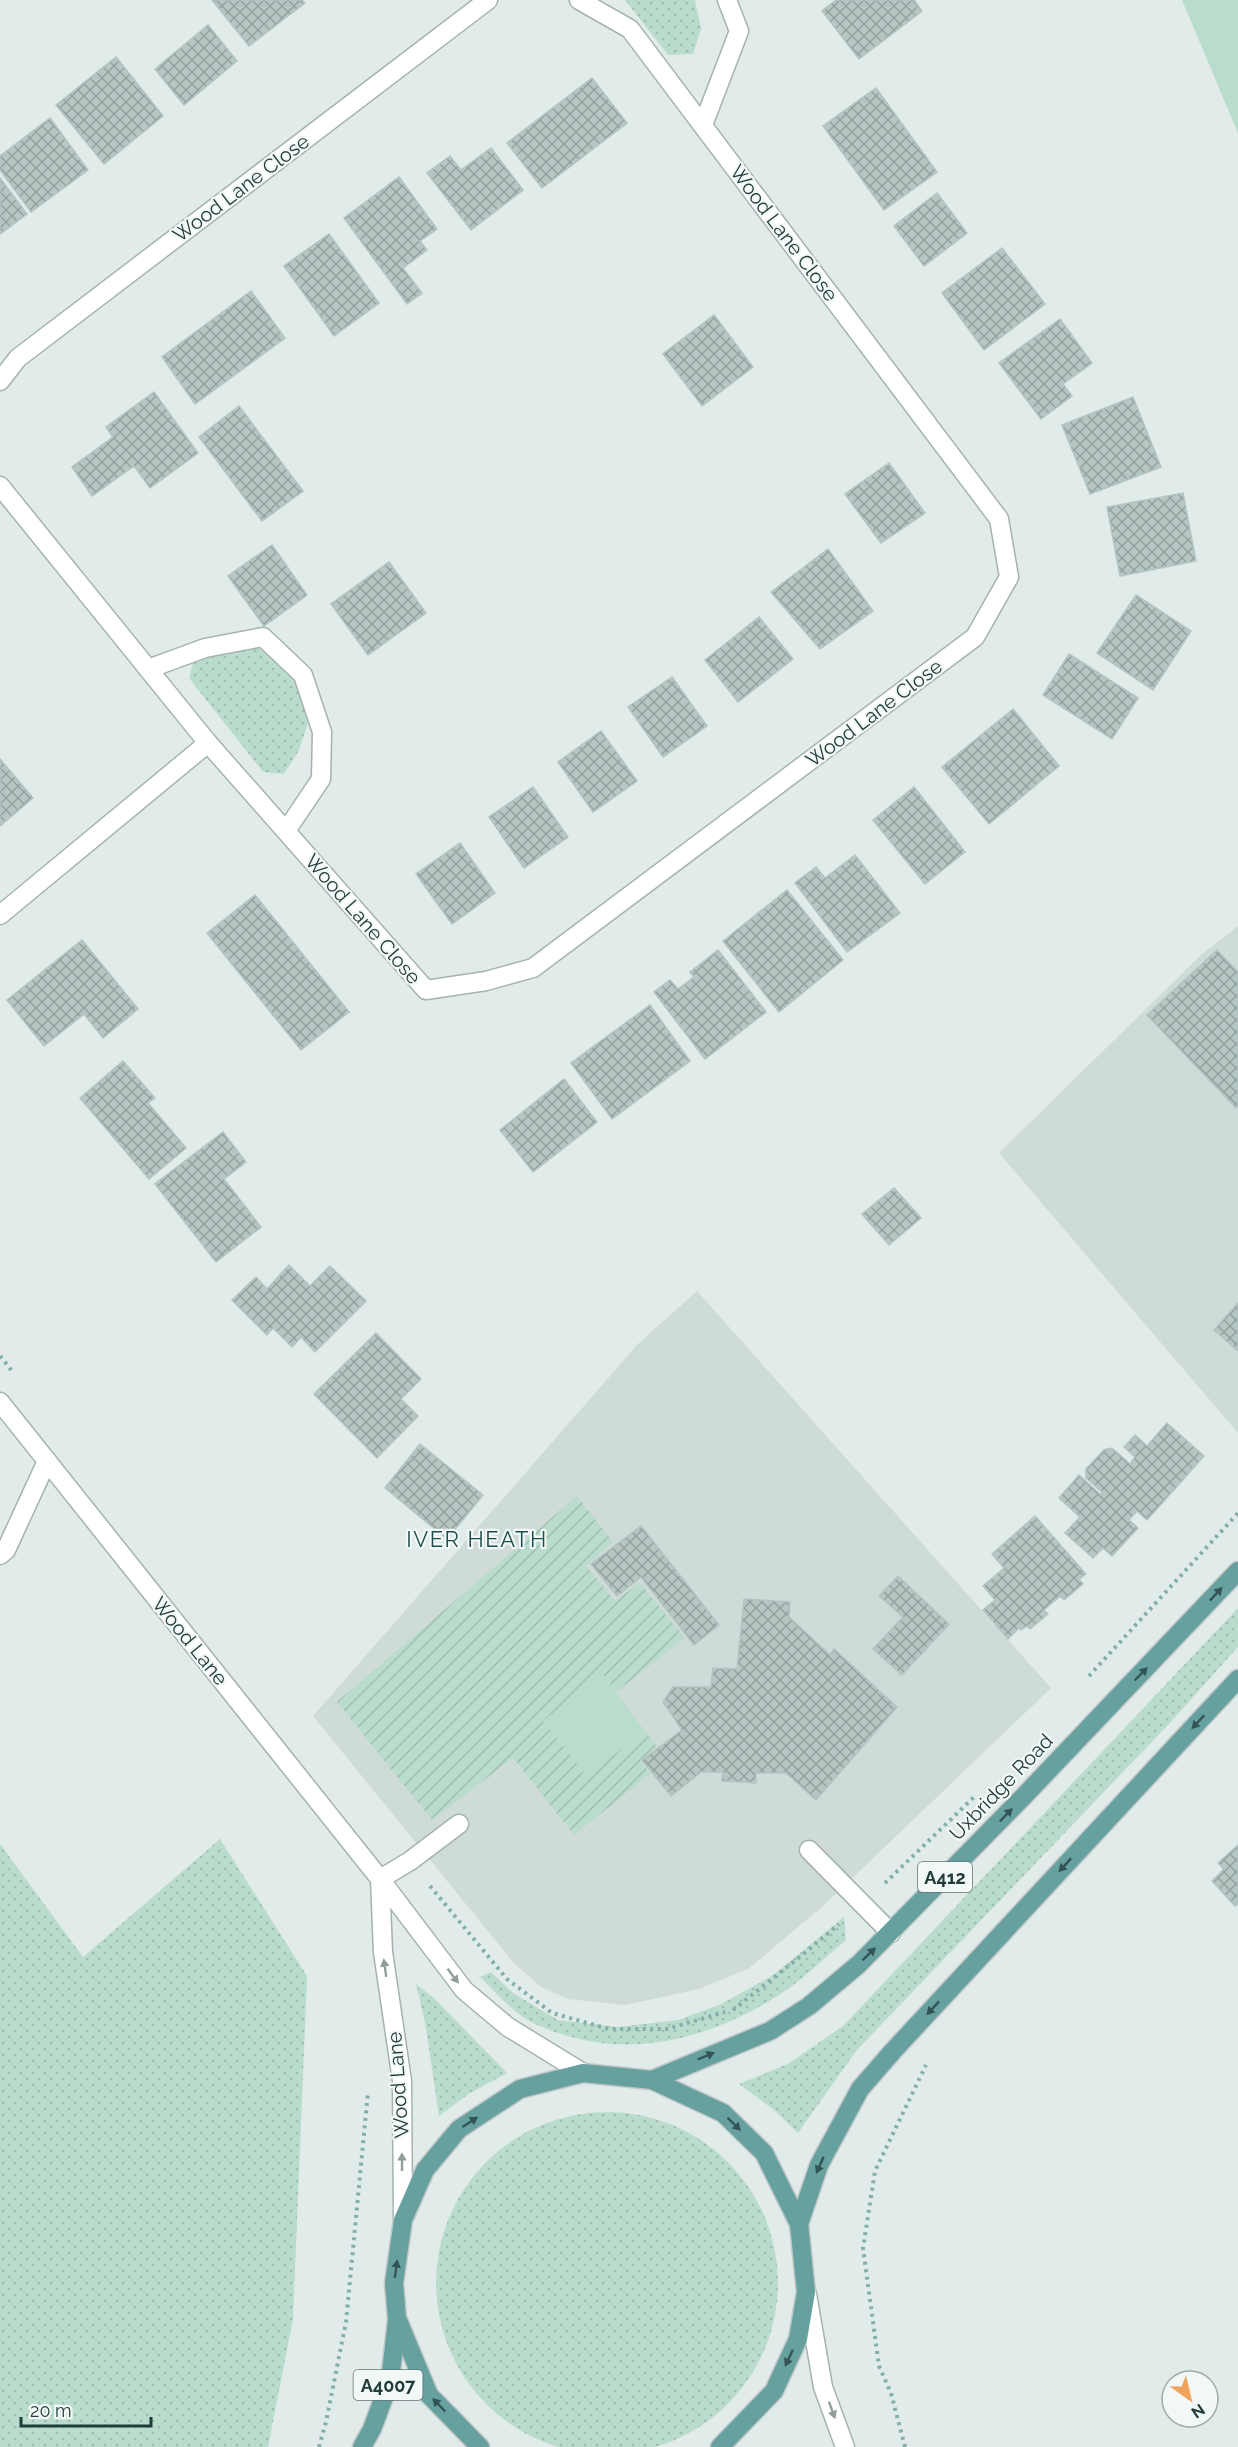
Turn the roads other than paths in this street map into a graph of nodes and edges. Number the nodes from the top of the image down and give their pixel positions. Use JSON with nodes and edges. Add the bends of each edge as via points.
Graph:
{"nodes":[{"id":1,"x":488,"y":0,"type":"edge"},
{"id":2,"x":579,"y":0,"type":"edge"},
{"id":3,"x":727,"y":0,"type":"edge"},
{"id":4,"x":703,"y":125,"type":"junction"},
{"id":5,"x":0,"y":381,"type":"edge"},
{"id":6,"x":0,"y":486,"type":"edge"},
{"id":7,"x":148,"y":669,"type":"junction"},
{"id":8,"x":208,"y":743,"type":"junction"},
{"id":9,"x":286,"y":831,"type":"junction"},
{"id":10,"x":0,"y":915,"type":"edge"},
{"id":11,"x":0,"y":1402,"type":"edge"},
{"id":12,"x":47,"y":1461,"type":"junction"},
{"id":13,"x":0,"y":1555,"type":"edge"},
{"id":14,"x":1238,"y":1571,"type":"edge"},
{"id":15,"x":1238,"y":1679,"type":"edge"},
{"id":16,"x":459,"y":1824,"type":"dead end"},
{"id":17,"x":809,"y":1850,"type":"dead end"},
{"id":18,"x":380,"y":1879,"type":"junction"},
{"id":19,"x":891,"y":1933,"type":"junction"},
{"id":20,"x":583,"y":2073,"type":"junction"},
{"id":21,"x":652,"y":2080,"type":"junction"},
{"id":22,"x":403,"y":2220,"type":"junction"},
{"id":23,"x":799,"y":2224,"type":"junction"},
{"id":24,"x":806,"y":2292,"type":"junction"},
{"id":25,"x":397,"y":2318,"type":"junction"},
{"id":26,"x":726,"y":2446,"type":"edge"},
{"id":27,"x":362,"y":2447,"type":"edge"},
{"id":28,"x":480,"y":2447,"type":"edge"},
{"id":29,"x":845,"y":2447,"type":"edge"}],
"edges":[{"from":1,"to":5,"type":"street","name":"Wood Lane Close","via":[[18,358]]},
{"from":2,"to":4,"type":"street","name":"Wood Lane Close","via":[[630,29]]},
{"from":3,"to":4,"type":"street","via":[[739,31]]},
{"from":4,"to":9,"type":"street","name":"Wood Lane Close","via":[[999,519],[1009,577],[975,637],[533,968],[486,981],[426,990]]},
{"from":6,"to":7,"type":"street","name":"Wood Lane Close"},
{"from":7,"to":8,"type":"street","name":"Wood Lane Close"},
{"from":7,"to":9,"type":"street","via":[[205,648],[263,637],[303,675],[322,732],[321,779]]},
{"from":8,"to":9,"type":"street","name":"Wood Lane Close"},
{"from":8,"to":10,"type":"street"},
{"from":11,"to":12,"type":"street","name":"Wood Lane"},
{"from":12,"to":13,"type":"street","via":[[6,1551]]},
{"from":12,"to":18,"type":"street","name":"Wood Lane"},
{"from":19,"to":14,"type":"main road","name":"Uxbridge Road","number":"A412","one_way":true},
{"from":15,"to":23,"type":"main road","one_way":true,"via":[[860,2089],[819,2165]]},
{"from":16,"to":18,"type":"street"},
{"from":17,"to":19,"type":"street"},
{"from":18,"to":20,"type":"street","name":"Wood Lane","one_way":true,"via":[[464,1990],[508,2026]]},
{"from":22,"to":18,"type":"street","name":"Wood Lane","one_way":true,"via":[[402,2081],[383,1952]]},
{"from":21,"to":19,"type":"main road","name":"Uxbridge Road","number":"A412","one_way":true,"via":[[770,2031],[809,2006]]},
{"from":20,"to":21,"type":"main road"},
{"from":22,"to":20,"type":"main road","one_way":true,"via":[[425,2170],[459,2129],[520,2090]]},
{"from":21,"to":23,"type":"main road","one_way":true,"via":[[723,2113],[764,2152]]},
{"from":25,"to":22,"type":"main road","one_way":true,"via":[[394,2283]]},
{"from":23,"to":24,"type":"main road"},
{"from":24,"to":26,"type":"main road","one_way":true,"via":[[798,2339],[774,2391]]},
{"from":24,"to":29,"type":"street","one_way":true,"via":[[823,2387]]},
{"from":25,"to":27,"type":"main road","number":"A4007","via":[[390,2381]]},
{"from":28,"to":25,"type":"main road","one_way":true,"via":[[429,2395]]}]}
